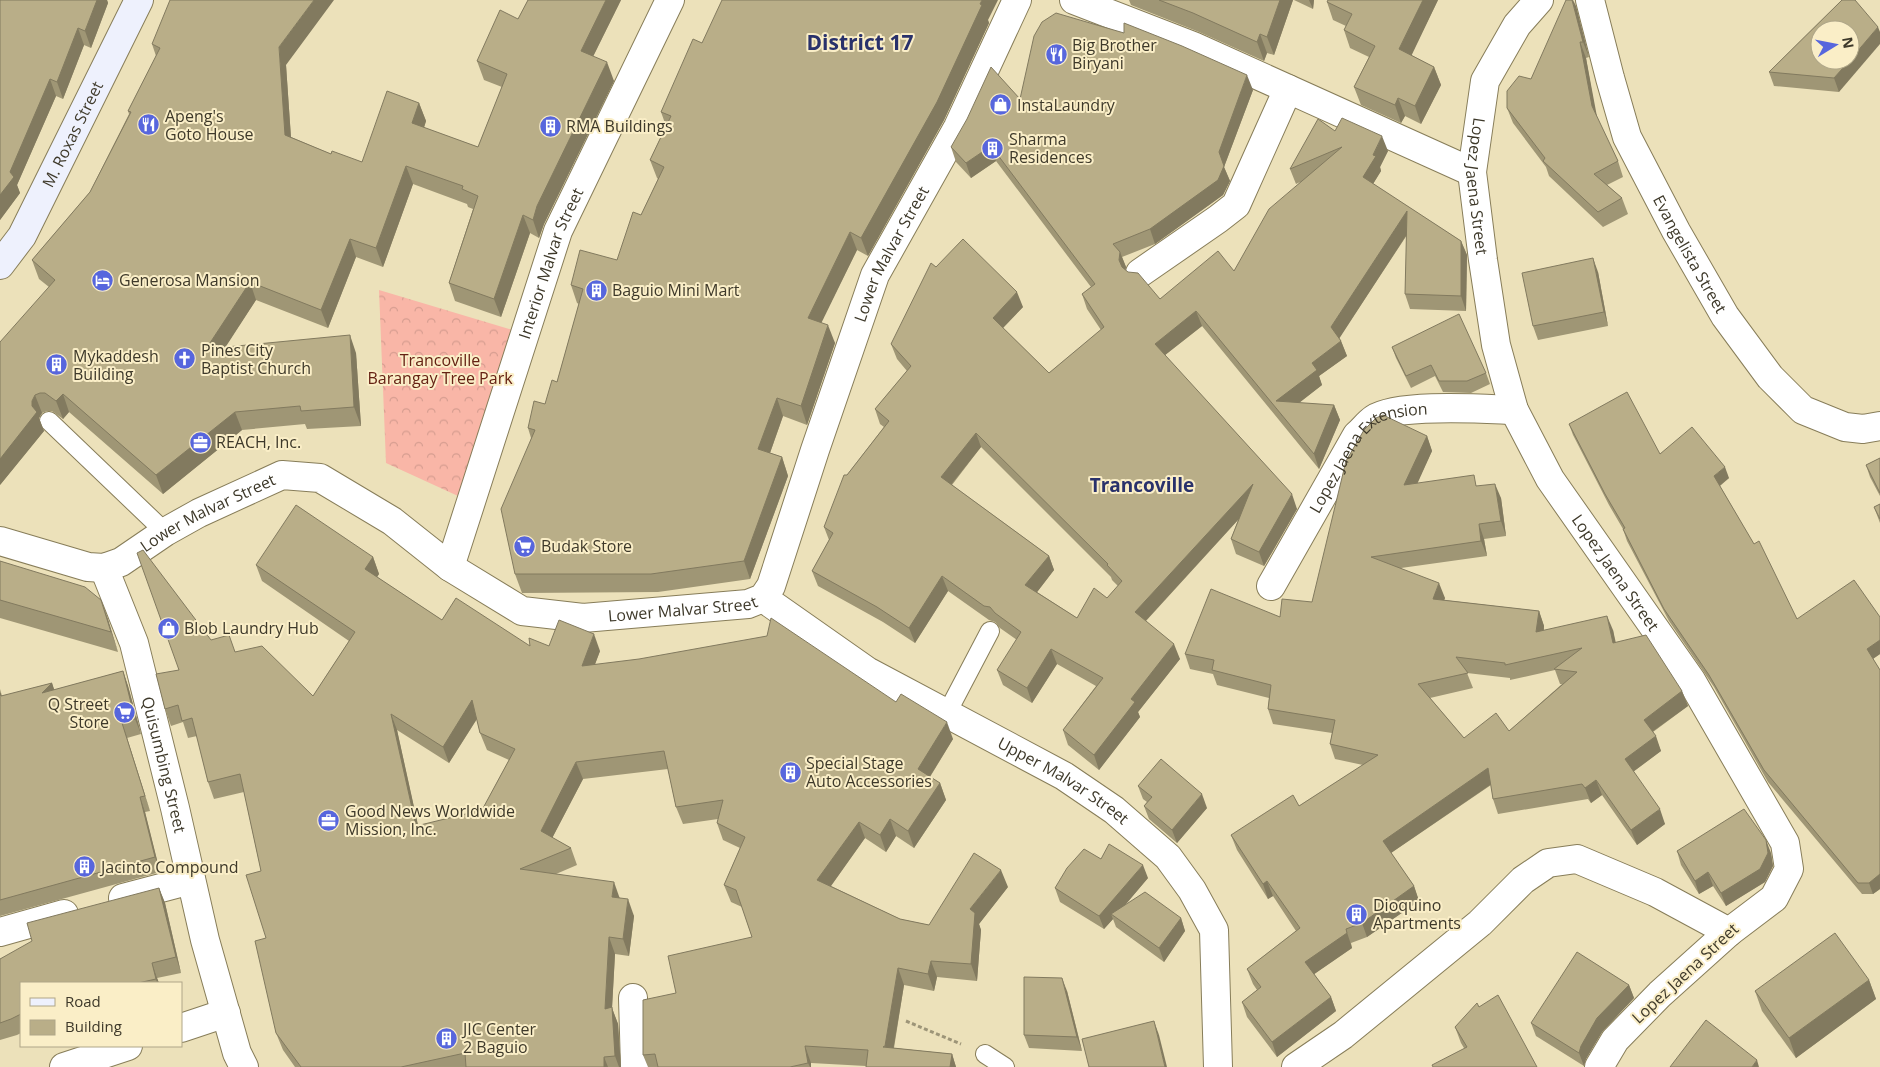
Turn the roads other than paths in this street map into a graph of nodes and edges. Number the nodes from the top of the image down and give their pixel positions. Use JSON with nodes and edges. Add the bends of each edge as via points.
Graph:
{"nodes":[{"id":1,"x":139,"y":0,"type":"edge"},
{"id":2,"x":670,"y":0,"type":"edge"},
{"id":3,"x":1017,"y":0,"type":"edge"},
{"id":4,"x":1074,"y":0,"type":"edge"},
{"id":5,"x":1539,"y":0,"type":"edge"},
{"id":6,"x":1590,"y":0,"type":"edge"},
{"id":7,"x":1288,"y":89,"type":"junction"},
{"id":8,"x":1472,"y":172,"type":"junction"},
{"id":9,"x":0,"y":265,"type":"edge"},
{"id":10,"x":1140,"y":273,"type":"edge"},
{"id":11,"x":1514,"y":410,"type":"junction"},
{"id":12,"x":49,"y":421,"type":"dead end"},
{"id":13,"x":1880,"y":426,"type":"edge"},
{"id":14,"x":165,"y":532,"type":"junction"},
{"id":15,"x":0,"y":541,"type":"edge"},
{"id":16,"x":450,"y":567,"type":"junction"},
{"id":17,"x":104,"y":568,"type":"junction"},
{"id":18,"x":1271,"y":586,"type":"dead end"},
{"id":19,"x":763,"y":598,"type":"junction"},
{"id":20,"x":990,"y":630,"type":"dead end"},
{"id":21,"x":947,"y":713,"type":"junction"},
{"id":22,"x":191,"y":880,"type":"junction"},
{"id":23,"x":0,"y":932,"type":"edge"},
{"id":24,"x":1729,"y":932,"type":"junction"},
{"id":25,"x":633,"y":998,"type":"dead end"},
{"id":26,"x":226,"y":1013,"type":"junction"},
{"id":27,"x":182,"y":1028,"type":"edge"},
{"id":28,"x":125,"y":1047,"type":"edge"},
{"id":29,"x":985,"y":1054,"type":"road end"},
{"id":30,"x":64,"y":1067,"type":"edge"},
{"id":31,"x":244,"y":1067,"type":"edge"},
{"id":32,"x":635,"y":1067,"type":"edge"},
{"id":33,"x":1006,"y":1067,"type":"edge"},
{"id":34,"x":1218,"y":1067,"type":"edge"},
{"id":35,"x":1296,"y":1067,"type":"edge"},
{"id":36,"x":1599,"y":1067,"type":"edge"}],
"edges":[{"from":1,"to":9,"type":"main road","name":"M. Roxas Street","via":[[22,236]]},
{"from":2,"to":16,"type":"street","name":"Interior Malvar Street","via":[[558,231]]},
{"from":3,"to":19,"type":"street","name":"Lower Malvar Street","via":[[958,127],[875,275],[771,586]]},
{"from":4,"to":7,"type":"street","via":[[1193,46]]},
{"from":5,"to":8,"type":"street","name":"Lopez Jaena Street","via":[[1517,25],[1485,81]]},
{"from":6,"to":13,"type":"street","name":"Evangelista Street","via":[[1627,137],[1725,316],[1770,377],[1803,410],[1845,427],[1863,429]]},
{"from":7,"to":8,"type":"street"},
{"from":7,"to":10,"type":"street","via":[[1236,205]]},
{"from":8,"to":11,"type":"street","name":"Lopez Jaena Street","via":[[1496,345]]},
{"from":11,"to":18,"type":"street","name":"Lopez Jaena Extension","via":[[1431,409],[1375,418],[1357,435]]},
{"from":11,"to":24,"type":"street","name":"Lopez Jaena Street","via":[[1550,479],[1691,680],[1786,842],[1789,869],[1774,898]]},
{"from":12,"to":14,"type":"lane"},
{"from":14,"to":16,"type":"street","name":"Lower Malvar Street","via":[[282,475],[320,478],[392,521]]},
{"from":14,"to":17,"type":"street","name":"Lower Malvar Street","via":[[121,562]]},
{"from":15,"to":17,"type":"street","via":[[88,567]]},
{"from":16,"to":19,"type":"street","name":"Lower Malvar Street","via":[[522,611],[583,618],[748,604]]},
{"from":17,"to":22,"type":"street","name":"Quisumbing Street","via":[[134,643]]},
{"from":19,"to":21,"type":"street","name":"Upper Malvar Street","via":[[867,671]]},
{"from":20,"to":21,"type":"lane"},
{"from":21,"to":34,"type":"street","name":"Upper Malvar Street","via":[[1064,776],[1114,810],[1168,857],[1192,890],[1214,930]]},
{"from":22,"to":23,"type":"street"},
{"from":22,"to":26,"type":"street","name":"Quisumbing Street"},
{"from":24,"to":35,"type":"street","via":[[1655,892],[1577,859],[1548,863],[1523,880],[1480,923],[1343,1035]]},
{"from":24,"to":36,"type":"street","name":"Lopez Jaena Street","via":[[1615,1040]]},
{"from":25,"to":32,"type":"street"},
{"from":26,"to":27,"type":"street"},
{"from":26,"to":31,"type":"street","name":"Quisumbing Street"},
{"from":28,"to":30,"type":"street"},
{"from":29,"to":33,"type":"lane"}]}
